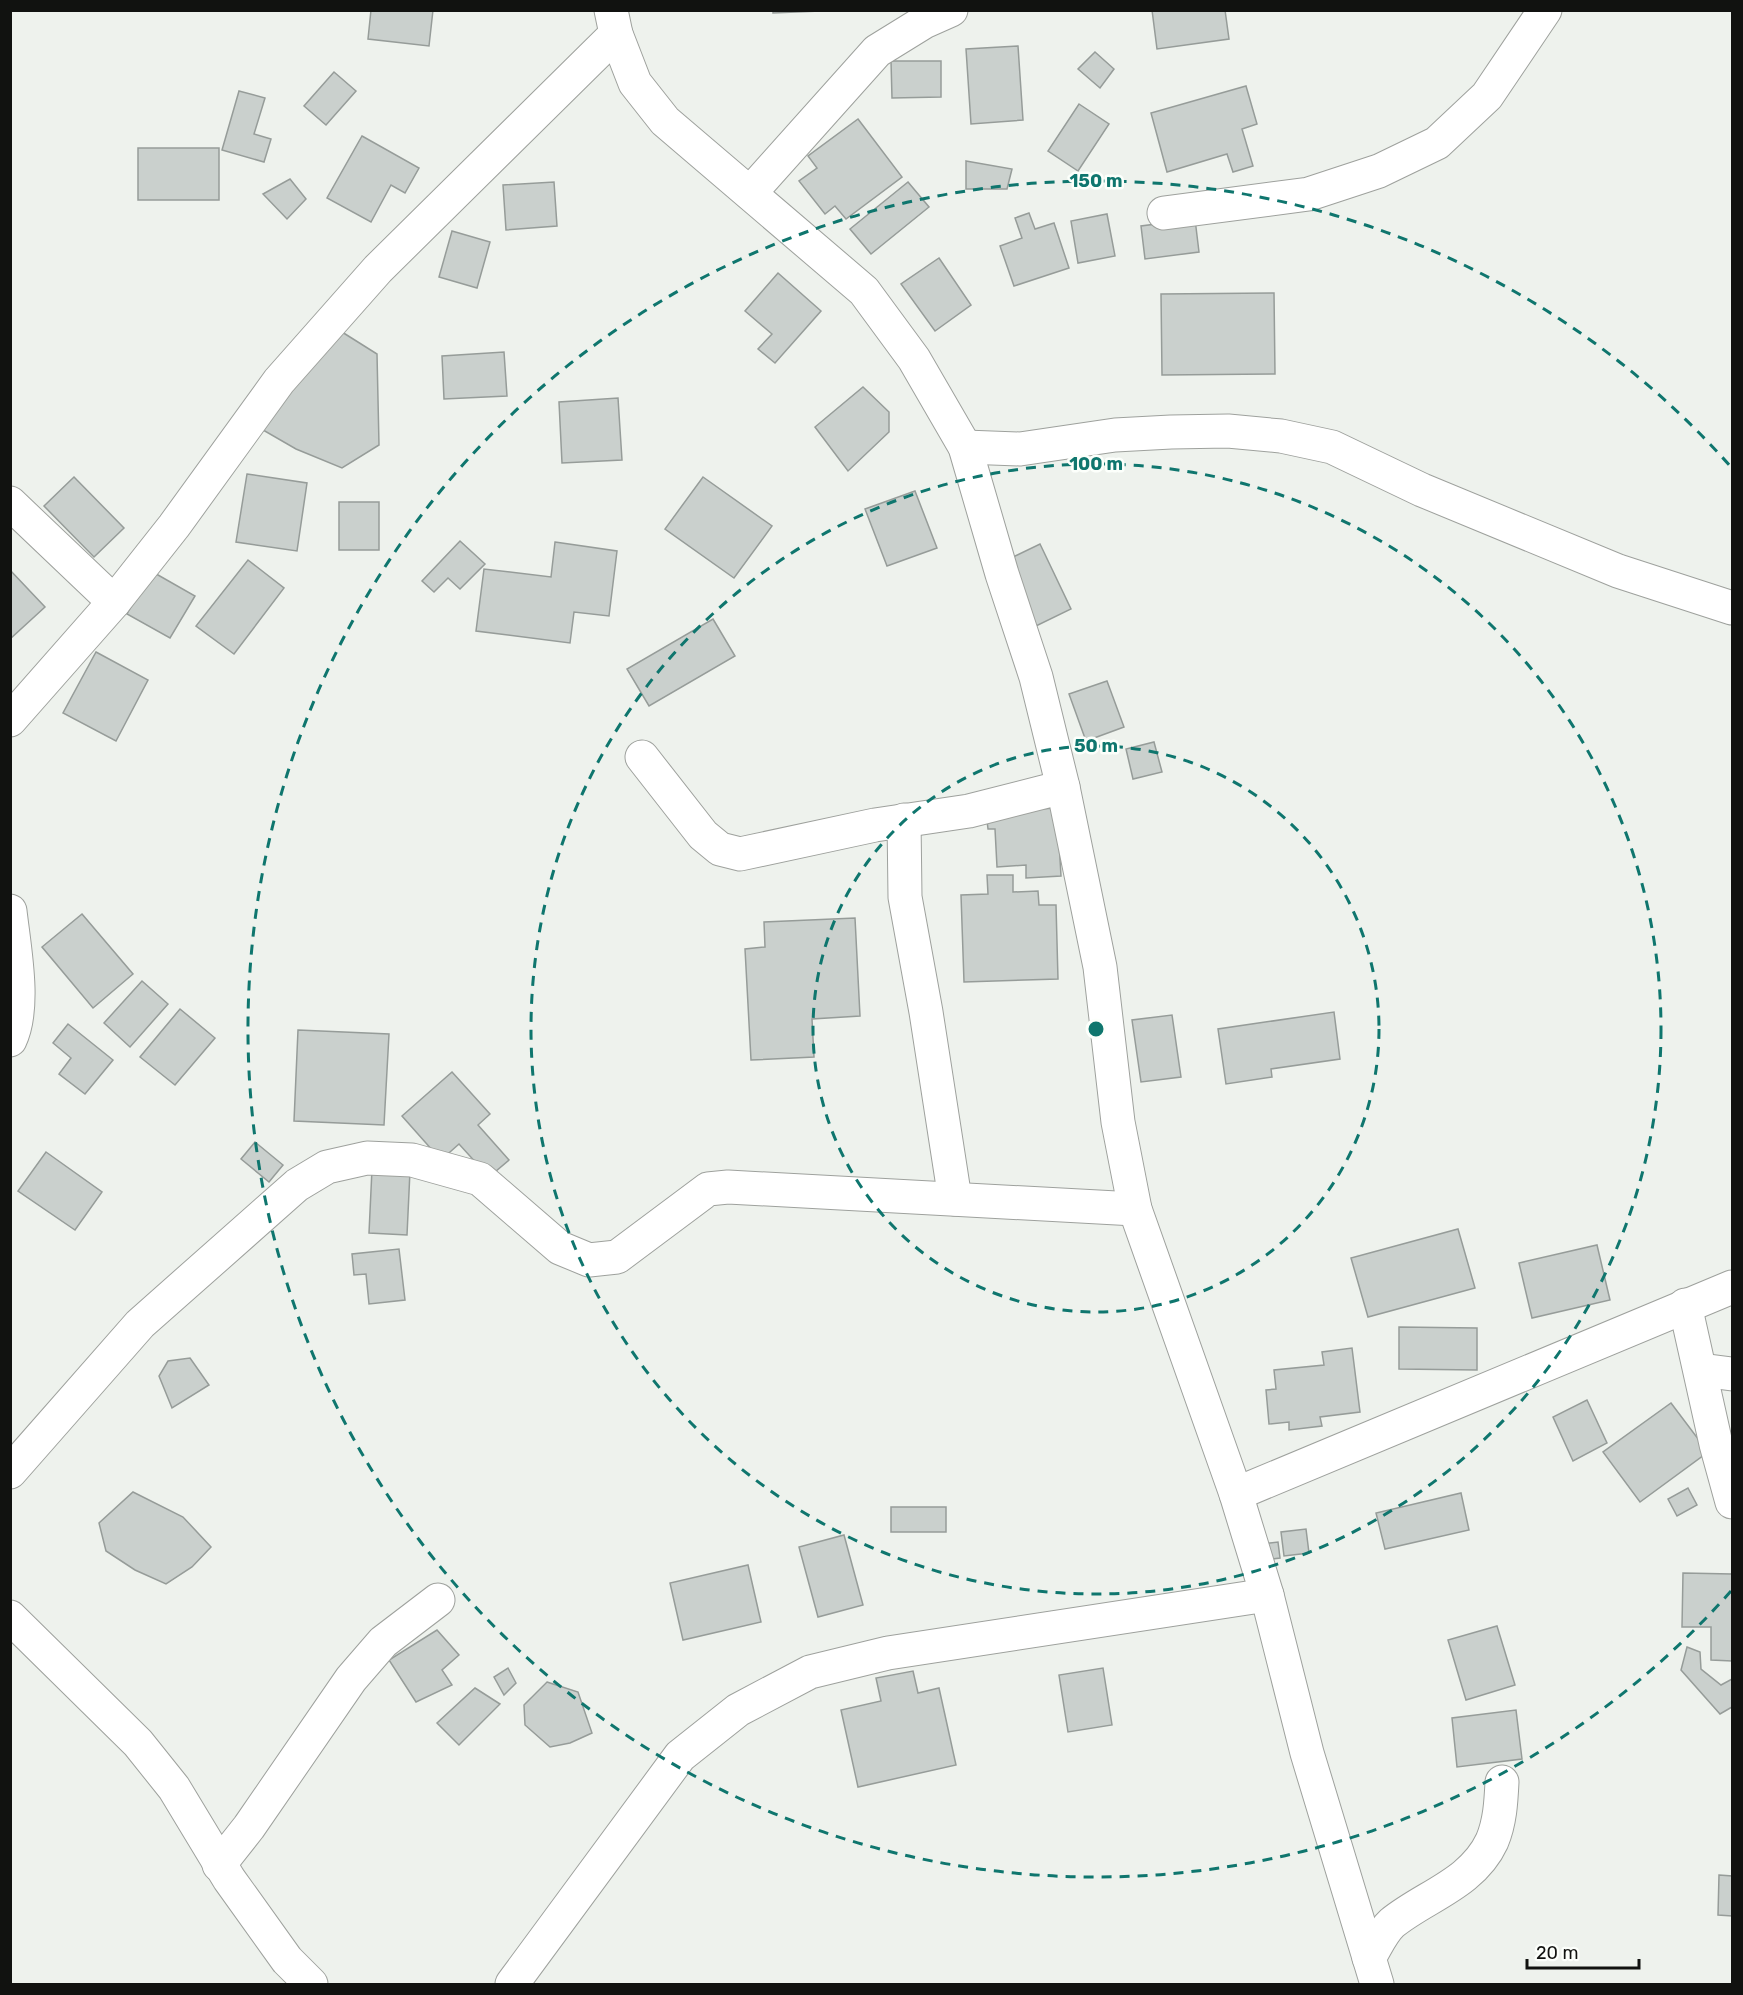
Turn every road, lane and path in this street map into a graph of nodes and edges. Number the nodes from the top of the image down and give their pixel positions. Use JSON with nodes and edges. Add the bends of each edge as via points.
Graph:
{"nodes":[{"id":1,"x":951,"y":10,"type":"edge"},
{"id":2,"x":1545,"y":10,"type":"edge"},
{"id":3,"x":613,"y":22,"type":"edge"},
{"id":4,"x":750,"y":193,"type":"junction"},
{"id":5,"x":1164,"y":213,"type":"dead end"},
{"id":6,"x":965,"y":447,"type":"junction"},
{"id":7,"x":10,"y":503,"type":"edge"},
{"id":8,"x":114,"y":602,"type":"junction"},
{"id":9,"x":1732,"y":608,"type":"edge"},
{"id":10,"x":10,"y":720,"type":"edge"},
{"id":11,"x":642,"y":757,"type":"dead end"},
{"id":12,"x":1063,"y":787,"type":"junction"},
{"id":13,"x":904,"y":820,"type":"junction"},
{"id":14,"x":10,"y":911,"type":"edge"},
{"id":15,"x":10,"y":1040,"type":"edge"},
{"id":16,"x":954,"y":1199,"type":"junction"},
{"id":17,"x":1135,"y":1209,"type":"junction"},
{"id":18,"x":1732,"y":1287,"type":"edge"},
{"id":19,"x":1685,"y":1305,"type":"junction"},
{"id":20,"x":1717,"y":1372,"type":"edge"},
{"id":21,"x":10,"y":1472,"type":"edge"},
{"id":22,"x":1236,"y":1494,"type":"junction"},
{"id":23,"x":1732,"y":1502,"type":"edge"},
{"id":24,"x":1267,"y":1595,"type":"junction"},
{"id":25,"x":438,"y":1600,"type":"dead end"},
{"id":26,"x":10,"y":1617,"type":"edge"},
{"id":27,"x":1502,"y":1782,"type":"dead end"},
{"id":28,"x":219,"y":1865,"type":"junction"},
{"id":29,"x":1373,"y":1971,"type":"edge"},
{"id":30,"x":311,"y":1984,"type":"edge"},
{"id":31,"x":512,"y":1984,"type":"edge"}],
"edges":[{"from":1,"to":4,"type":"street","via":[[877,51]]},
{"from":2,"to":5,"type":"street","via":[[1487,96],[1437,142],[1378,171],[1309,194]]},
{"from":3,"to":4,"type":"street","via":[[635,83],[665,121]]},
{"from":3,"to":8,"type":"street","via":[[378,269],[279,381]]},
{"from":4,"to":6,"type":"street","via":[[864,291],[914,359]]},
{"from":6,"to":9,"type":"street","via":[[1020,449],[1115,435],[1171,432],[1228,431],[1281,436],[1332,447],[1422,490],[1618,571]]},
{"from":6,"to":12,"type":"street","via":[[1036,677]]},
{"from":7,"to":8,"type":"street"},
{"from":8,"to":10,"type":"street"},
{"from":11,"to":13,"type":"street","via":[[703,836],[720,849],[740,854]]},
{"from":12,"to":13,"type":"street","via":[[969,811]]},
{"from":12,"to":17,"type":"street","via":[[1100,967],[1118,1122]]},
{"from":13,"to":16,"type":"street","via":[[904,897]]},
{"from":14,"to":15,"type":"street","via":[[17,989],[15,1031]]},
{"from":16,"to":17,"type":"street"},
{"from":16,"to":21,"type":"street","via":[[708,1189],[617,1257],[589,1260],[560,1248],[480,1179],[412,1160],[367,1158],[327,1167],[297,1185],[140,1324]]},
{"from":17,"to":22,"type":"street"},
{"from":18,"to":19,"type":"street"},
{"from":19,"to":20,"type":"street"},
{"from":19,"to":22,"type":"street"},
{"from":20,"to":23,"type":"street","via":[[1716,1444]]},
{"from":22,"to":24,"type":"street"},
{"from":24,"to":29,"type":"street","via":[[1307,1753]]},
{"from":24,"to":31,"type":"street","via":[[888,1653],[810,1672],[738,1710],[680,1756]]},
{"from":25,"to":28,"type":"street","via":[[383,1642],[351,1679]]},
{"from":26,"to":28,"type":"street","via":[[145,1752],[174,1788]]},
{"from":27,"to":29,"type":"street","via":[[1499,1818],[1492,1842],[1479,1862],[1441,1894],[1392,1924]]},
{"from":28,"to":30,"type":"street","via":[[287,1960]]}]}
